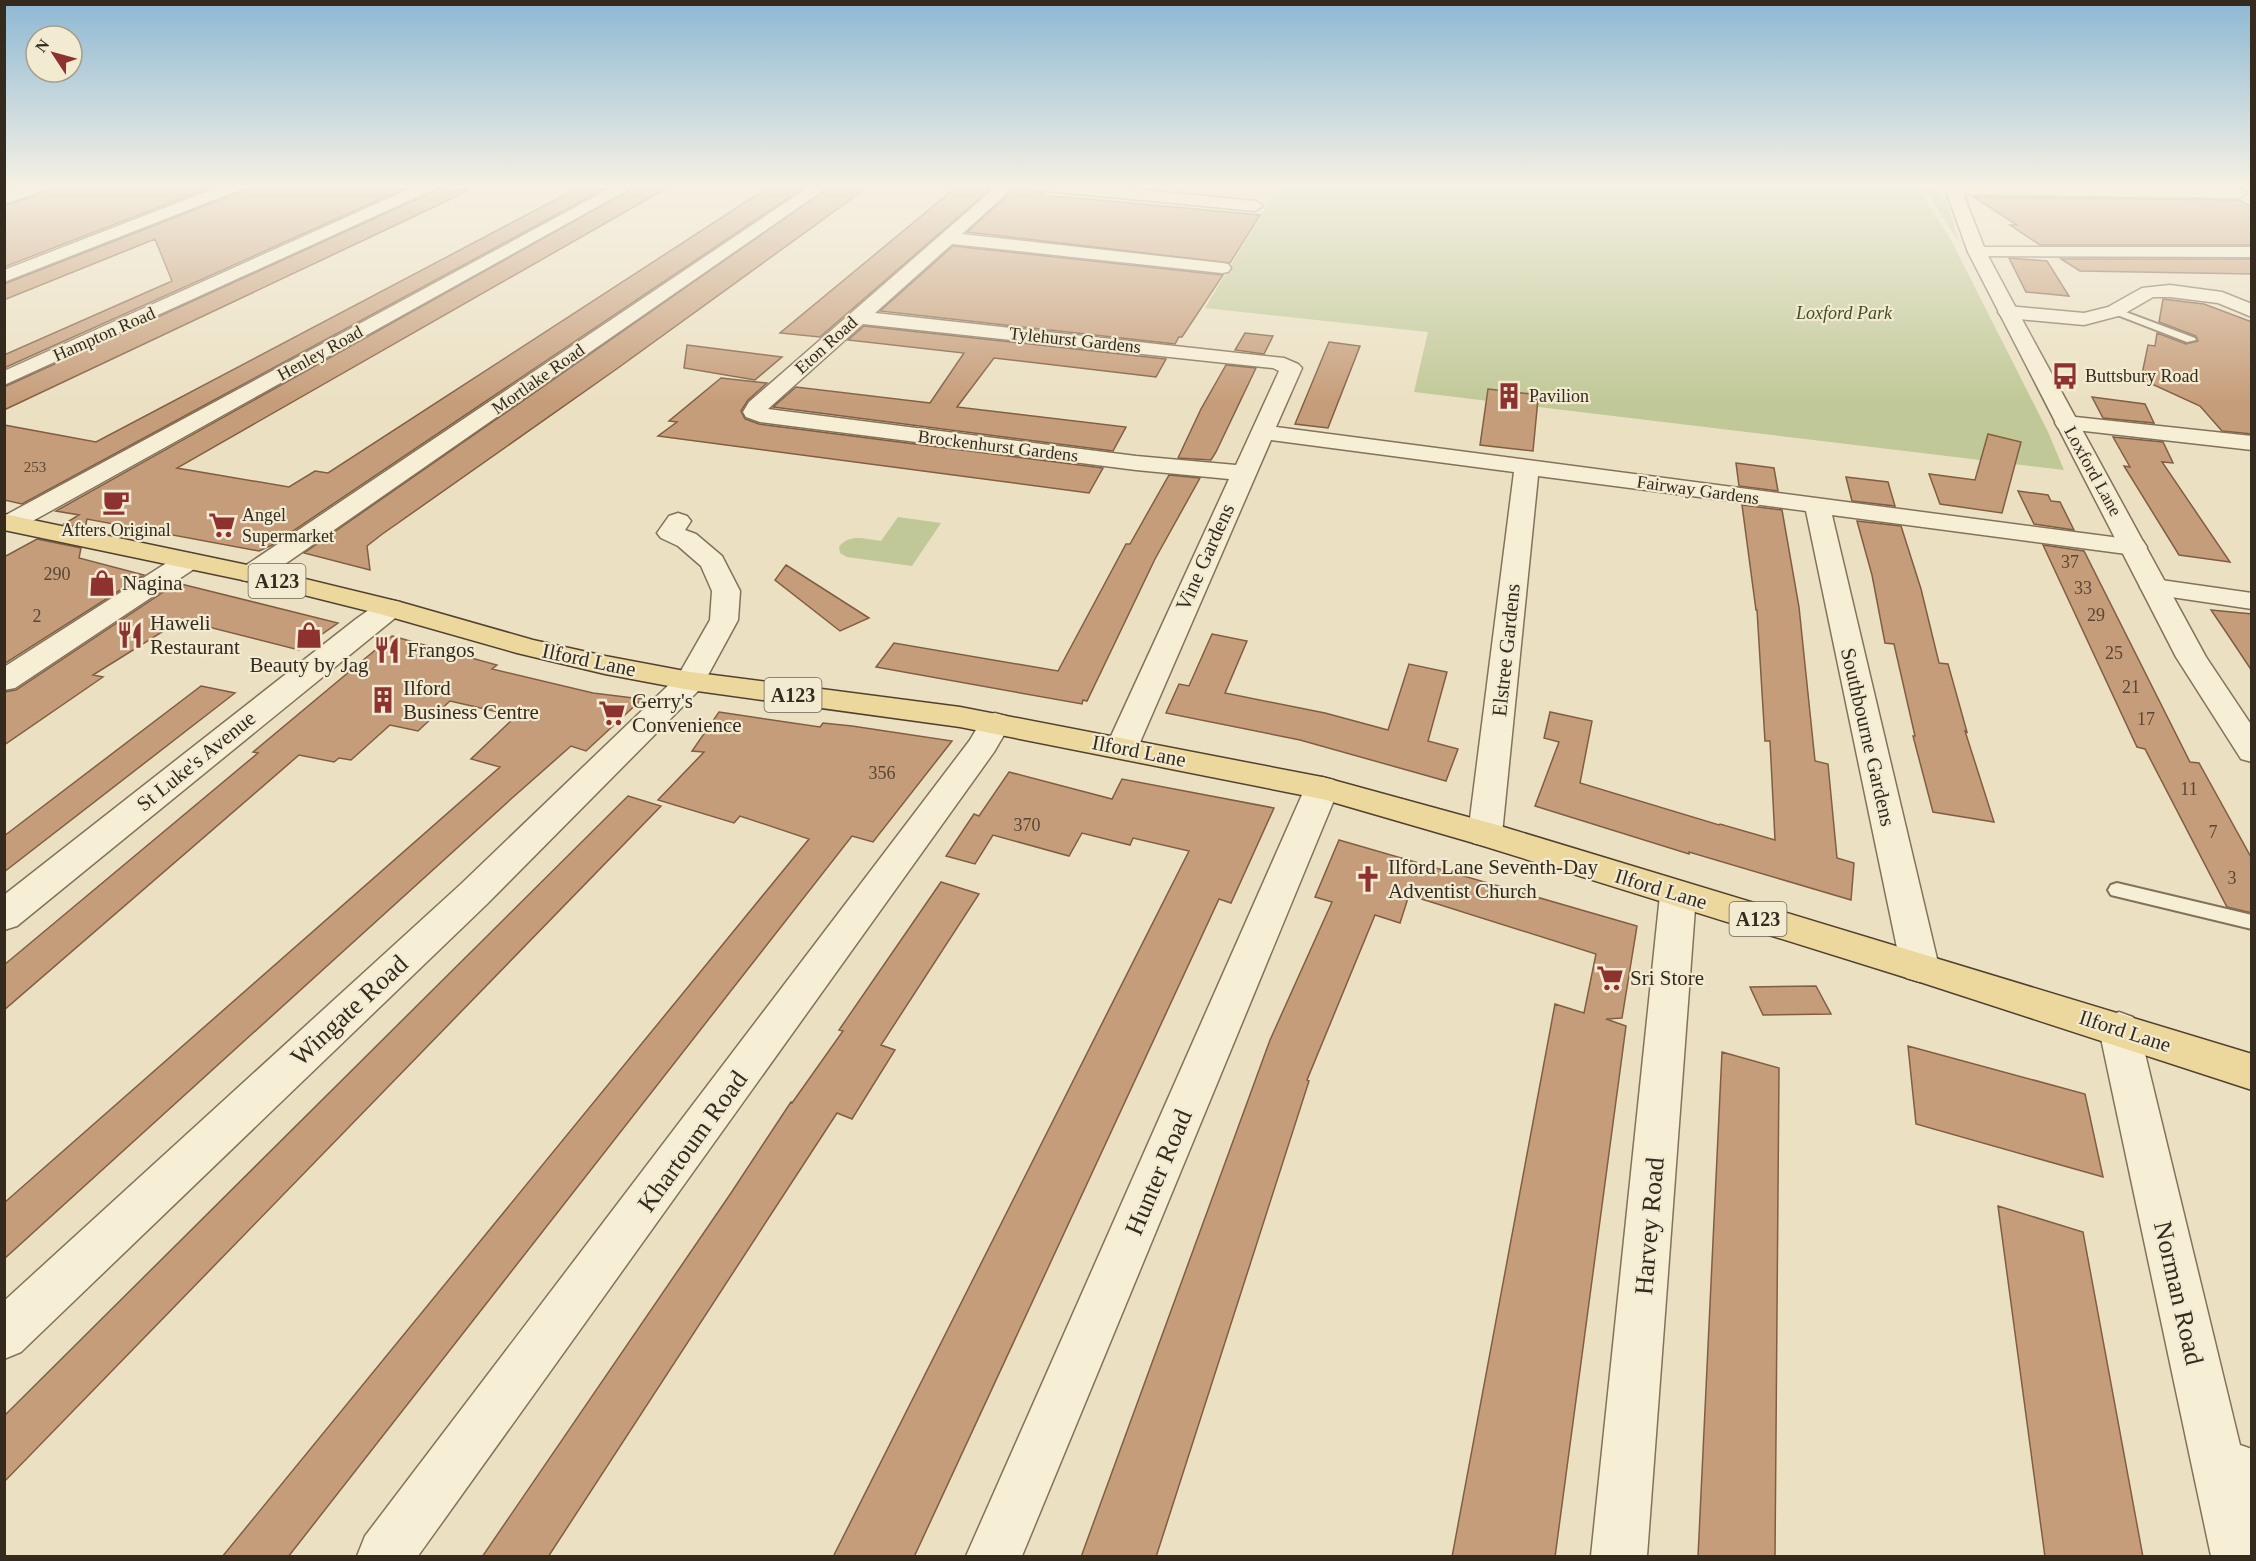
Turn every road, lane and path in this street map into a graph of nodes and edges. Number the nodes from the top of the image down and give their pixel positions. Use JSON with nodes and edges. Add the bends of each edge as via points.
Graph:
{"nodes":[{"id":1,"x":55,"y":257,"type":"edge"},
{"id":2,"x":273,"y":257,"type":"edge"},
{"id":3,"x":496,"y":257,"type":"edge"},
{"id":4,"x":717,"y":257,"type":"edge"},
{"id":5,"x":926,"y":257,"type":"edge"},
{"id":6,"x":1120,"y":257,"type":"edge"},
{"id":7,"x":1980,"y":257,"type":"edge"},
{"id":8,"x":1222,"y":268,"type":"dead end"},
{"id":9,"x":4,"y":277,"type":"edge"},
{"id":10,"x":2115,"y":311,"type":"junction"},
{"id":11,"x":2252,"y":311,"type":"edge"},
{"id":12,"x":2008,"y":312,"type":"junction"},
{"id":13,"x":857,"y":317,"type":"junction"},
{"id":14,"x":2191,"y":340,"type":"dead end"},
{"id":15,"x":1291,"y":368,"type":"joint"},
{"id":16,"x":4,"y":379,"type":"edge"},
{"id":17,"x":754,"y":412,"type":"joint"},
{"id":18,"x":2066,"y":423,"type":"junction"},
{"id":19,"x":1263,"y":432,"type":"junction"},
{"id":20,"x":2252,"y":443,"type":"edge"},
{"id":21,"x":1527,"y":466,"type":"junction"},
{"id":22,"x":1243,"y":473,"type":"junction"},
{"id":23,"x":1816,"y":506,"type":"junction"},
{"id":24,"x":678,"y":521,"type":"dead end"},
{"id":25,"x":8,"y":522,"type":"edge"},
{"id":26,"x":2134,"y":547,"type":"junction"},
{"id":27,"x":188,"y":561,"type":"junction"},
{"id":28,"x":252,"y":574,"type":"junction"},
{"id":29,"x":2154,"y":586,"type":"junction"},
{"id":30,"x":2252,"y":601,"type":"edge"},
{"id":31,"x":390,"y":608,"type":"junction"},
{"id":32,"x":4,"y":681,"type":"edge"},
{"id":33,"x":690,"y":681,"type":"junction"},
{"id":34,"x":995,"y":723,"type":"junction"},
{"id":35,"x":1122,"y":747,"type":"junction"},
{"id":36,"x":2252,"y":751,"type":"edge"},
{"id":37,"x":1322,"y":788,"type":"junction"},
{"id":38,"x":1485,"y":834,"type":"junction"},
{"id":39,"x":2117,"y":890,"type":"dead end"},
{"id":40,"x":1678,"y":895,"type":"junction"},
{"id":41,"x":4,"y":916,"type":"edge"},
{"id":42,"x":2252,"y":922,"type":"edge"},
{"id":43,"x":1920,"y":967,"type":"junction"},
{"id":44,"x":2119,"y":1029,"type":"junction"},
{"id":45,"x":2252,"y":1072,"type":"edge"},
{"id":46,"x":4,"y":1335,"type":"edge"},
{"id":47,"x":2235,"y":1470,"type":"edge"},
{"id":48,"x":386,"y":1557,"type":"edge"},
{"id":49,"x":994,"y":1557,"type":"edge"},
{"id":50,"x":1619,"y":1557,"type":"edge"},
{"id":51,"x":2239,"y":1557,"type":"edge"}],
"edges":[{"from":1,"to":9,"type":"street"},
{"from":2,"to":16,"type":"street","name":"Hampton Road"},
{"from":3,"to":25,"type":"street","name":"Henley Road"},
{"from":4,"to":28,"type":"street","name":"Mortlake Road"},
{"from":5,"to":13,"type":"street","name":"Eton Road"},
{"from":6,"to":8,"type":"street"},
{"from":7,"to":12,"type":"street","name":"Loxford Lane"},
{"from":10,"to":11,"type":"street","via":[[2149,292],[2170,291],[2214,296]]},
{"from":10,"to":12,"type":"street","via":[[2084,319]]},
{"from":10,"to":14,"type":"lane"},
{"from":12,"to":18,"type":"street","name":"Loxford Lane"},
{"from":13,"to":15,"type":"street","name":"Tylehurst Gardens","via":[[1230,356],[1277,362]]},
{"from":13,"to":17,"type":"street","name":"Eton Road"},
{"from":15,"to":19,"type":"street","name":"Vine Gardens"},
{"from":17,"to":22,"type":"street","name":"Brockenhurst Gardens","via":[[760,416],[1136,464]]},
{"from":18,"to":20,"type":"street"},
{"from":18,"to":26,"type":"street","name":"Loxford Lane"},
{"from":19,"to":21,"type":"street","name":"Fairway Gardens"},
{"from":19,"to":22,"type":"street","name":"Vine Gardens"},
{"from":21,"to":23,"type":"street","name":"Fairway Gardens"},
{"from":21,"to":38,"type":"street","name":"Elstree Gardens"},
{"from":22,"to":35,"type":"street","name":"Vine Gardens"},
{"from":23,"to":26,"type":"street","name":"Fairway Gardens"},
{"from":23,"to":43,"type":"street","name":"Southbourne Gardens"},
{"from":24,"to":33,"type":"street","name":"Wingate Road","via":[[670,533],[687,540],[713,562],[726,591],[724,620]]},
{"from":25,"to":27,"type":"main road","name":"Ilford Lane","number":"A123"},
{"from":26,"to":29,"type":"street","name":"Loxford Lane"},
{"from":27,"to":28,"type":"main road","name":"Ilford Lane","number":"A123"},
{"from":27,"to":32,"type":"street"},
{"from":28,"to":31,"type":"main road","name":"Ilford Lane","number":"A123"},
{"from":29,"to":30,"type":"street"},
{"from":29,"to":36,"type":"street","name":"Loxford Lane","via":[[2191,657]]},
{"from":31,"to":33,"type":"main road","name":"Ilford Lane","number":"A123","via":[[527,647]]},
{"from":31,"to":41,"type":"street","name":"St Luke's Avenue"},
{"from":33,"to":34,"type":"main road","name":"Ilford Lane","number":"A123"},
{"from":33,"to":46,"type":"street","name":"Wingate Road","via":[[474,894]]},
{"from":34,"to":35,"type":"main road","name":"Ilford Lane","number":"A123"},
{"from":34,"to":48,"type":"street","name":"Khartoum Road","via":[[949,792]]},
{"from":35,"to":37,"type":"main road","name":"Ilford Lane","number":"A123"},
{"from":37,"to":38,"type":"main road","name":"Ilford Lane","number":"A123"},
{"from":37,"to":49,"type":"street","name":"Hunter Road"},
{"from":38,"to":40,"type":"main road","name":"Ilford Lane","number":"A123"},
{"from":39,"to":42,"type":"lane"},
{"from":40,"to":43,"type":"main road","name":"Ilford Lane","number":"A123"},
{"from":40,"to":50,"type":"street","name":"Harvey Road"},
{"from":43,"to":44,"type":"main road","name":"Ilford Lane","number":"A123"},
{"from":44,"to":45,"type":"main road","name":"Ilford Lane","number":"A123"},
{"from":44,"to":47,"type":"street","name":"Norman Road"},
{"from":47,"to":51,"type":"street","name":"Norman Road"}]}
